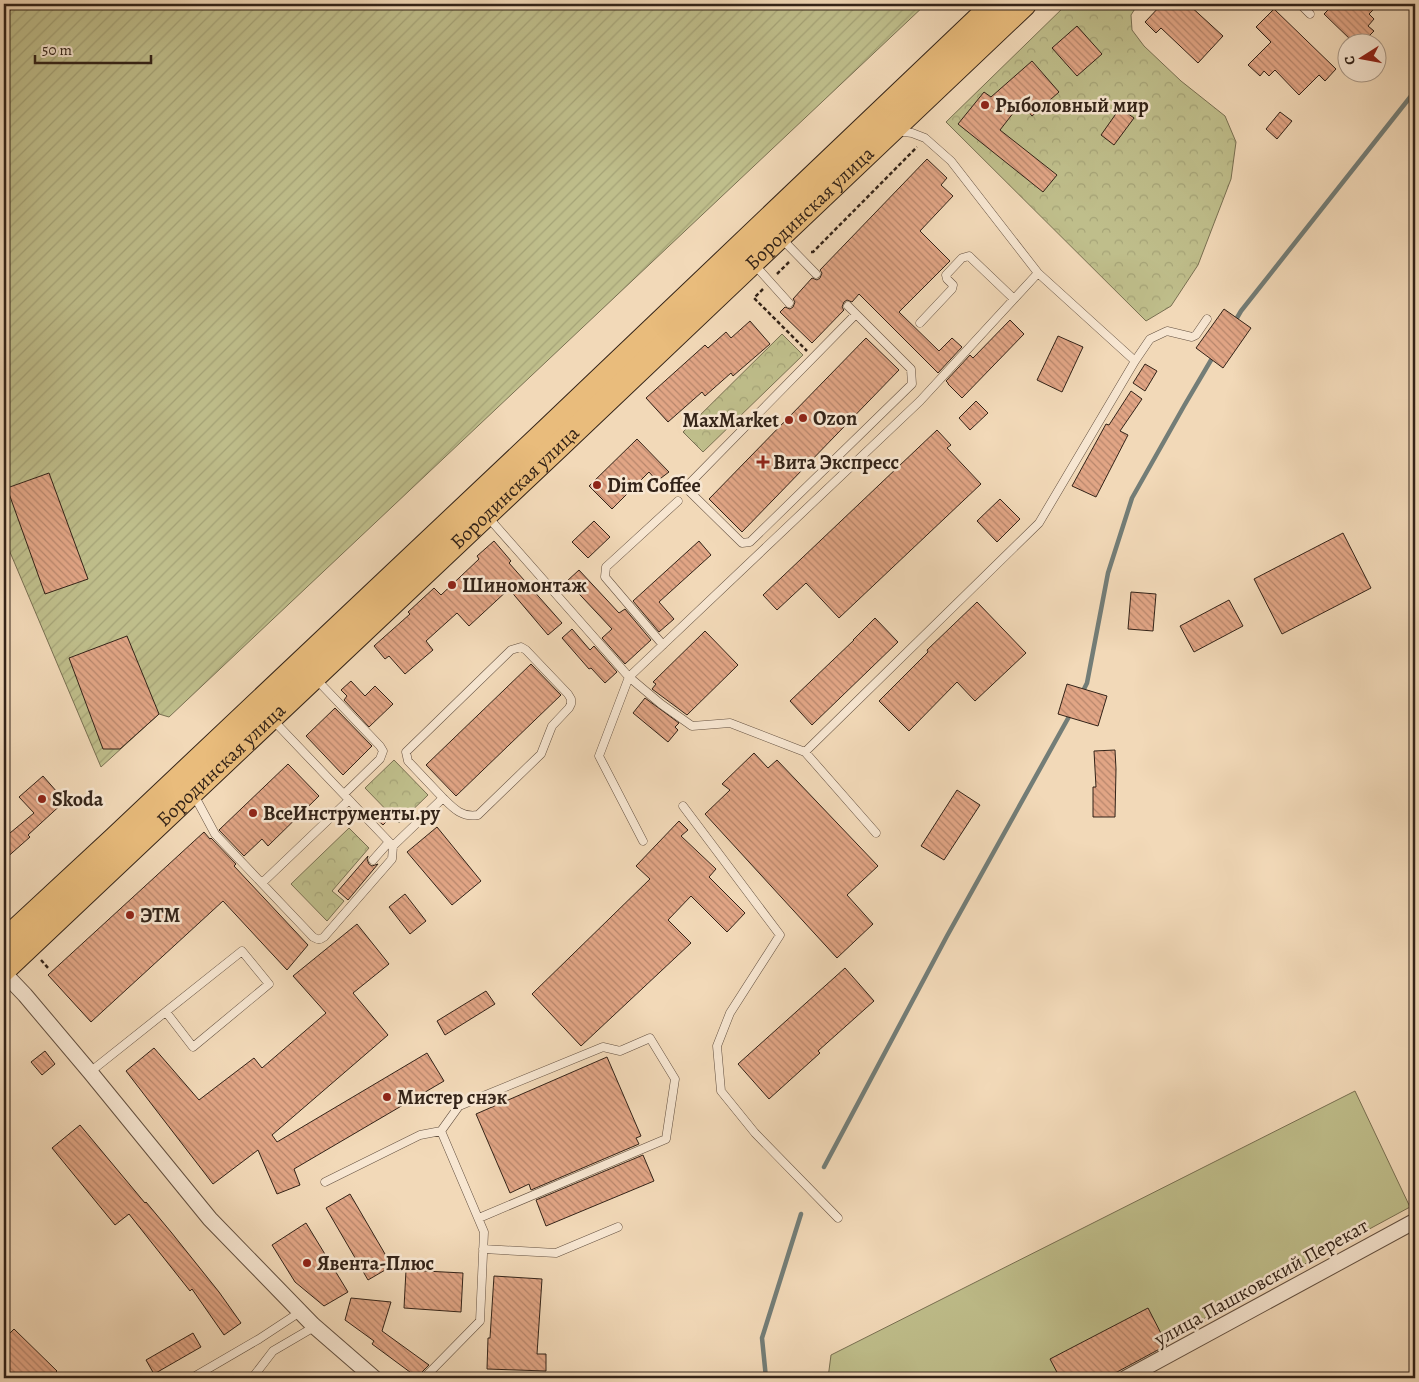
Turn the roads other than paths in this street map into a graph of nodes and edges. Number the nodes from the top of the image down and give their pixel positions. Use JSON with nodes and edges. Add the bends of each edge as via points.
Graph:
{"nodes":[{"id":1,"x":995,"y":4,"type":"edge"},
{"id":2,"x":1024,"y":4,"type":"edge"},
{"id":3,"x":1300,"y":4,"type":"edge"},
{"id":4,"x":1310,"y":14,"type":"dead end"},
{"id":5,"x":892,"y":130,"type":"junction"},
{"id":6,"x":779,"y":237,"type":"junction"},
{"id":7,"x":752,"y":263,"type":"junction"},
{"id":8,"x":1038,"y":273,"type":"junction"},
{"id":9,"x":816,"y":274,"type":"dead end"},
{"id":10,"x":1014,"y":299,"type":"junction"},
{"id":11,"x":789,"y":303,"type":"dead end"},
{"id":12,"x":848,"y":306,"type":"dead end"},
{"id":13,"x":856,"y":314,"type":"junction"},
{"id":14,"x":1207,"y":319,"type":"dead end"},
{"id":15,"x":920,"y":323,"type":"dead end"},
{"id":16,"x":1135,"y":361,"type":"junction"},
{"id":17,"x":678,"y":501,"type":"dead end"},
{"id":18,"x":486,"y":514,"type":"junction"},
{"id":19,"x":663,"y":645,"type":"junction"},
{"id":20,"x":314,"y":676,"type":"junction"},
{"id":21,"x":629,"y":677,"type":"junction"},
{"id":22,"x":270,"y":718,"type":"junction"},
{"id":23,"x":806,"y":752,"type":"junction"},
{"id":24,"x":192,"y":792,"type":"junction"},
{"id":25,"x":346,"y":797,"type":"junction"},
{"id":26,"x":443,"y":798,"type":"junction"},
{"id":27,"x":683,"y":806,"type":"dead end"},
{"id":28,"x":876,"y":833,"type":"dead end"},
{"id":29,"x":643,"y":840,"type":"dead end"},
{"id":30,"x":391,"y":844,"type":"junction"},
{"id":31,"x":373,"y":860,"type":"dead end"},
{"id":32,"x":262,"y":883,"type":"junction"},
{"id":33,"x":4,"y":942,"type":"edge"},
{"id":34,"x":4,"y":968,"type":"edge"},
{"id":35,"x":4,"y":973,"type":"edge"},
{"id":36,"x":166,"y":1012,"type":"junction"},
{"id":37,"x":90,"y":1072,"type":"junction"},
{"id":38,"x":441,"y":1132,"type":"junction"},
{"id":39,"x":325,"y":1182,"type":"dead end"},
{"id":40,"x":479,"y":1218,"type":"junction"},
{"id":41,"x":838,"y":1218,"type":"dead end"},
{"id":42,"x":1415,"y":1221,"type":"edge"},
{"id":43,"x":618,"y":1227,"type":"dead end"},
{"id":44,"x":483,"y":1249,"type":"junction"},
{"id":45,"x":300,"y":1312,"type":"junction"},
{"id":46,"x":314,"y":1326,"type":"junction"},
{"id":47,"x":192,"y":1378,"type":"edge"},
{"id":48,"x":250,"y":1378,"type":"edge"},
{"id":49,"x":374,"y":1378,"type":"edge"},
{"id":50,"x":424,"y":1378,"type":"edge"},
{"id":51,"x":1126,"y":1378,"type":"edge"}],
"edges":[{"from":1,"to":33,"type":"main road","name":"Бородинская улица"},
{"from":2,"to":5,"type":"main road","name":"Бородинская улица"},
{"from":3,"to":4,"type":"lane"},
{"from":5,"to":6,"type":"main road","name":"Бородинская улица"},
{"from":5,"to":8,"type":"lane","via":[[925,138],[951,161]]},
{"from":6,"to":7,"type":"main road","name":"Бородинская улица"},
{"from":6,"to":9,"type":"lane"},
{"from":7,"to":11,"type":"lane"},
{"from":7,"to":18,"type":"main road","name":"Бородинская улица"},
{"from":8,"to":10,"type":"lane"},
{"from":8,"to":16,"type":"lane"},
{"from":10,"to":15,"type":"lane","via":[[969,256],[962,258],[946,275],[952,289]]},
{"from":10,"to":19,"type":"lane","via":[[920,401]]},
{"from":12,"to":13,"type":"lane"},
{"from":13,"to":13,"type":"lane","via":[[910,369],[912,384],[750,542],[742,543],[689,491],[690,483]]},
{"from":14,"to":16,"type":"lane","via":[[1192,337],[1167,331],[1150,339]]},
{"from":16,"to":23,"type":"lane","via":[[1039,523]]},
{"from":17,"to":19,"type":"lane","via":[[606,567],[605,577]]},
{"from":18,"to":20,"type":"main road","name":"Бородинская улица"},
{"from":18,"to":21,"type":"lane"},
{"from":19,"to":21,"type":"lane"},
{"from":20,"to":22,"type":"main road","name":"Бородинская улица"},
{"from":20,"to":25,"type":"lane","via":[[383,751],[380,759]]},
{"from":21,"to":23,"type":"lane","via":[[692,726],[730,724]]},
{"from":21,"to":29,"type":"lane","via":[[599,756]]},
{"from":22,"to":24,"type":"main road","name":"Бородинская улица"},
{"from":22,"to":25,"type":"lane"},
{"from":23,"to":28,"type":"lane"},
{"from":24,"to":32,"type":"lane","via":[[215,834]]},
{"from":24,"to":34,"type":"main road","name":"Бородинская улица"},
{"from":25,"to":30,"type":"lane"},
{"from":25,"to":32,"type":"lane"},
{"from":26,"to":26,"type":"lane","via":[[457,811],[478,815],[541,754],[552,726],[569,708],[571,699],[568,694],[521,647],[511,650],[406,752],[408,761]]},
{"from":26,"to":30,"type":"lane"},
{"from":27,"to":41,"type":"lane","via":[[780,935],[730,1013],[717,1046],[720,1091],[755,1133]]},
{"from":30,"to":31,"type":"lane"},
{"from":30,"to":32,"type":"lane","via":[[392,859],[318,940]]},
{"from":35,"to":37,"type":"street"},
{"from":36,"to":36,"type":"lane","via":[[242,951],[268,984],[194,1047]]},
{"from":36,"to":37,"type":"lane"},
{"from":37,"to":45,"type":"street","via":[[210,1219]]},
{"from":38,"to":39,"type":"lane","via":[[420,1135]]},
{"from":38,"to":40,"type":"lane"},
{"from":38,"to":40,"type":"lane","via":[[459,1106],[603,1047],[620,1050],[650,1038],[675,1079],[666,1139]]},
{"from":40,"to":44,"type":"lane","via":[[484,1232]]},
{"from":42,"to":51,"type":"street","name":"улица Пашковский Перекат"},
{"from":43,"to":44,"type":"lane","via":[[556,1253]]},
{"from":44,"to":50,"type":"lane","via":[[480,1320]]},
{"from":45,"to":46,"type":"street"},
{"from":45,"to":47,"type":"lane"},
{"from":46,"to":48,"type":"lane","via":[[273,1351]]},
{"from":46,"to":49,"type":"street"}]}
